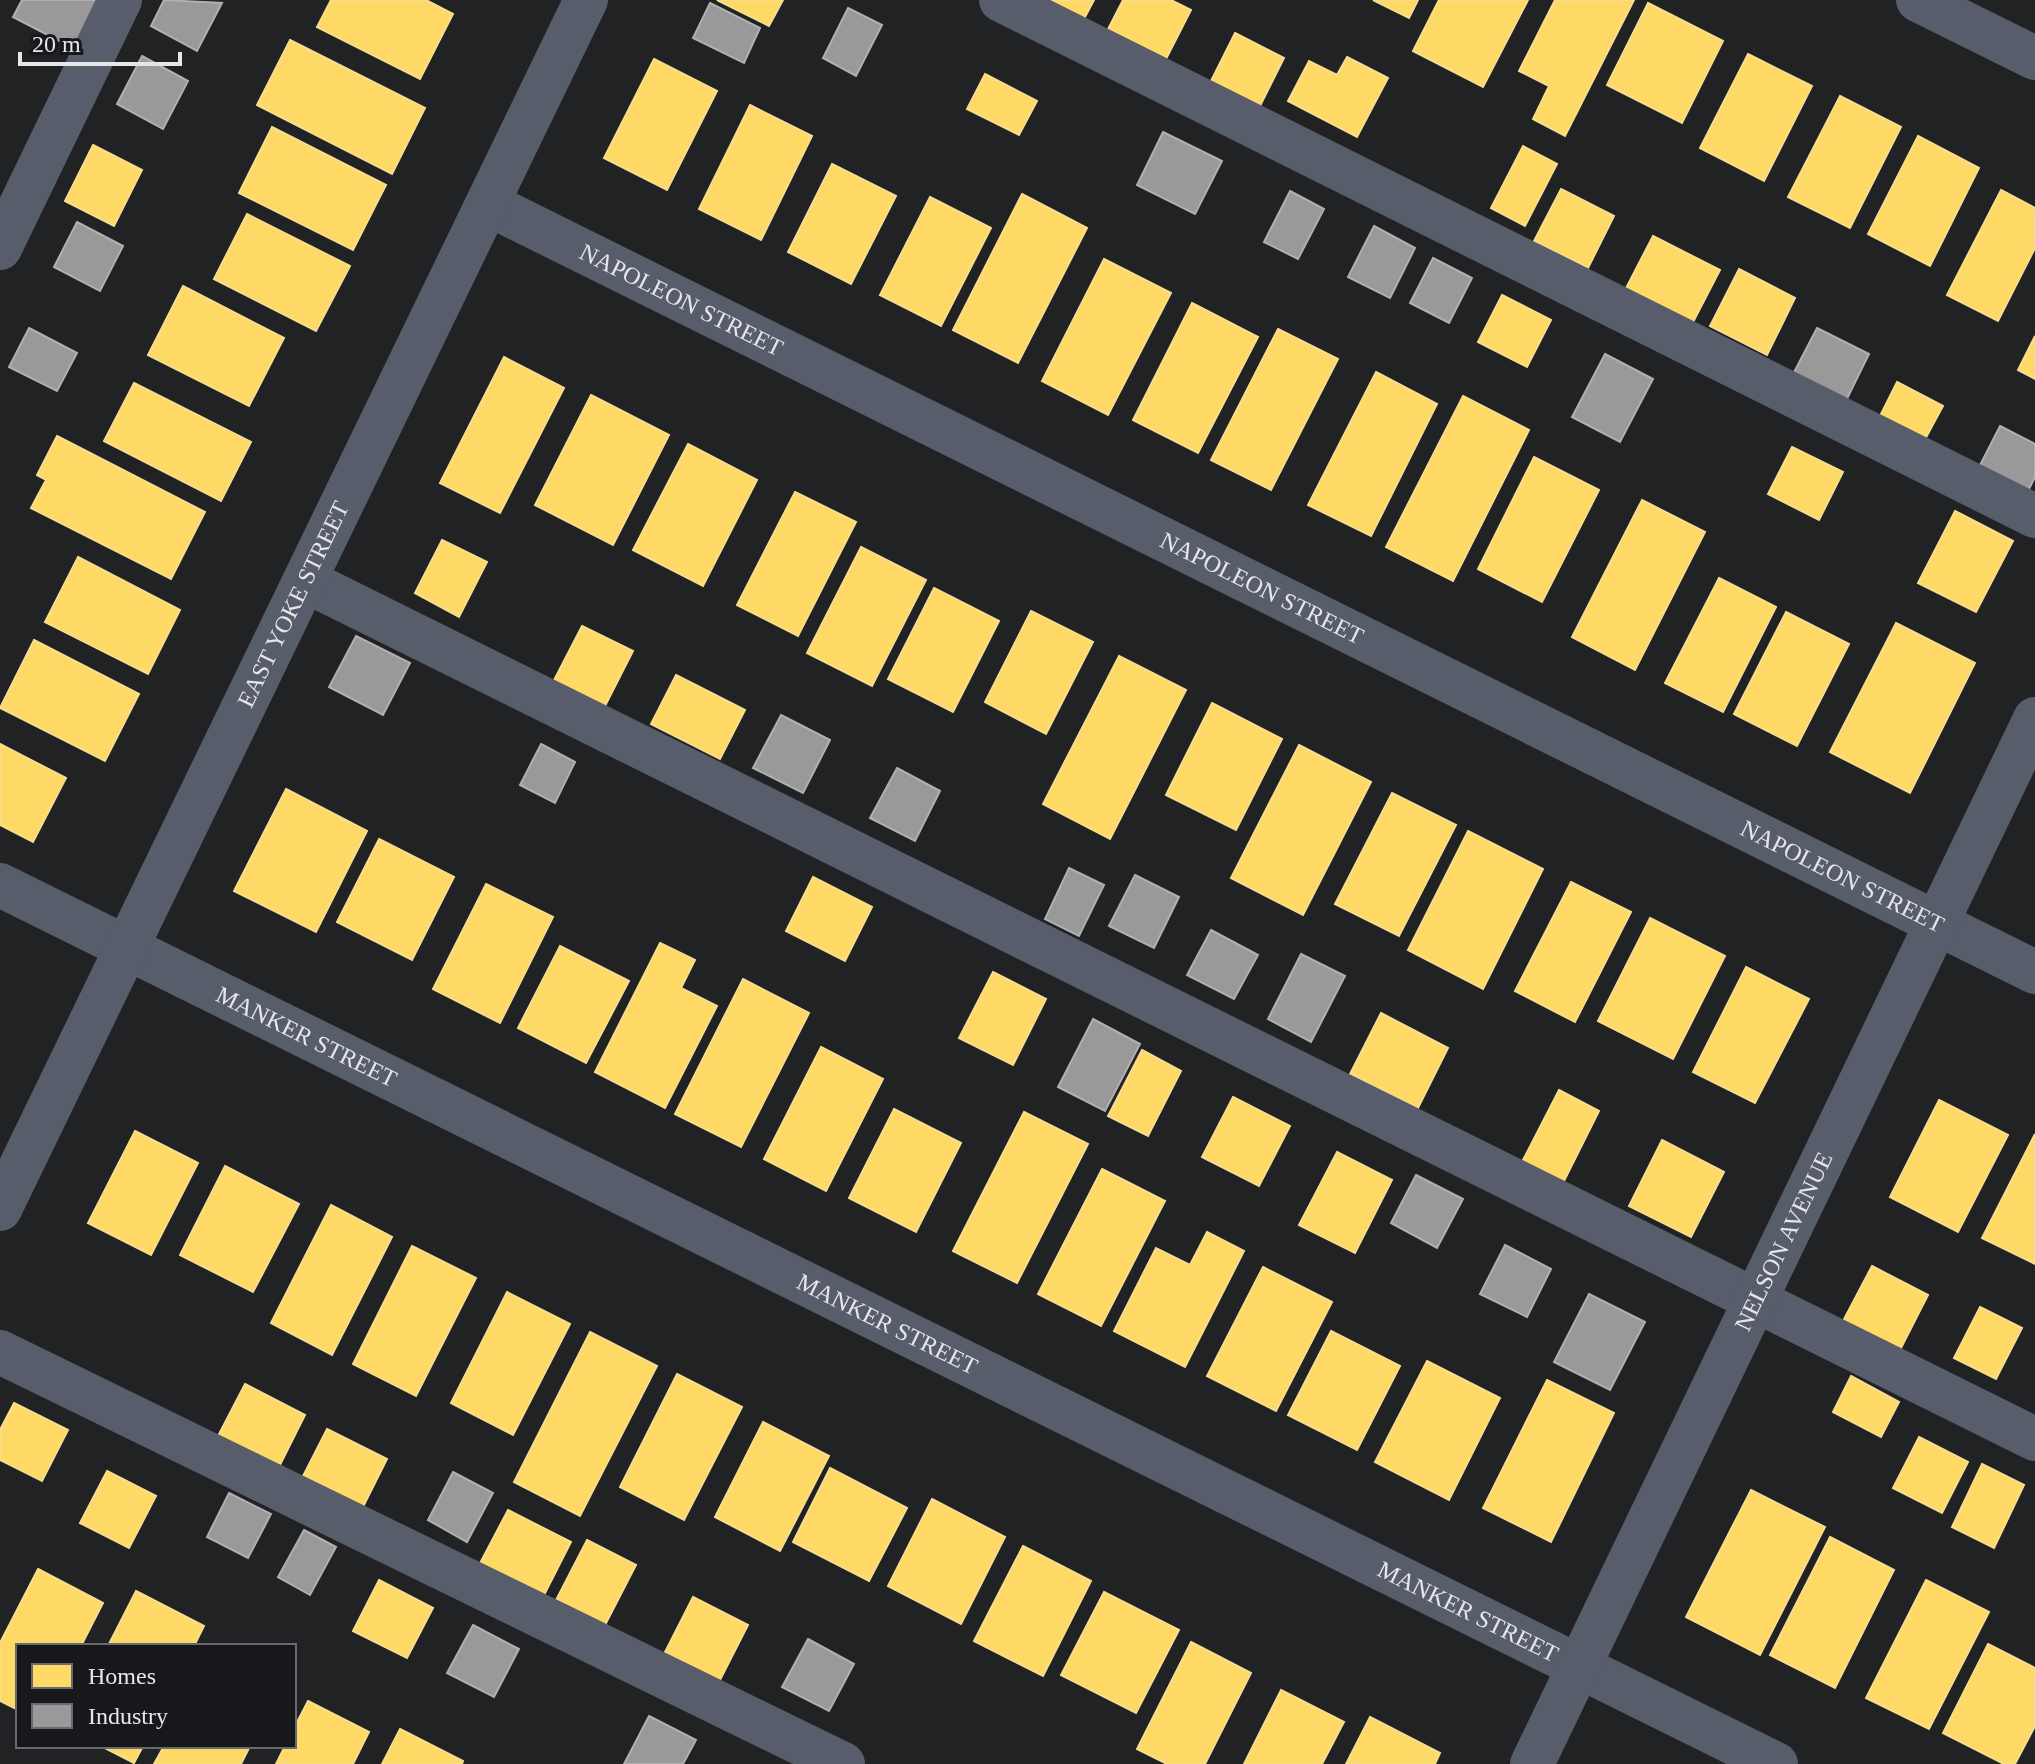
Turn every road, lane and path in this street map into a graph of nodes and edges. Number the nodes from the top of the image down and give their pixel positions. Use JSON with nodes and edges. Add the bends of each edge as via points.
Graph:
{"nodes":[{"id":1,"x":120,"y":0,"type":"edge"},
{"id":2,"x":586,"y":0,"type":"edge"},
{"id":3,"x":1001,"y":0,"type":"edge"},
{"id":4,"x":1918,"y":0,"type":"edge"},
{"id":5,"x":2035,"y":58,"type":"edge"},
{"id":6,"x":488,"y":204,"type":"junction"},
{"id":7,"x":0,"y":248,"type":"edge"},
{"id":8,"x":2035,"y":516,"type":"edge"},
{"id":9,"x":306,"y":581,"type":"junction"},
{"id":10,"x":2035,"y":719,"type":"edge"},
{"id":11,"x":0,"y":885,"type":"edge"},
{"id":12,"x":1937,"y":923,"type":"junction"},
{"id":13,"x":126,"y":948,"type":"junction"},
{"id":14,"x":2035,"y":972,"type":"edge"},
{"id":15,"x":0,"y":1209,"type":"edge"},
{"id":16,"x":1755,"y":1301,"type":"junction"},
{"id":17,"x":0,"y":1352,"type":"edge"},
{"id":18,"x":2035,"y":1439,"type":"edge"},
{"id":19,"x":1579,"y":1666,"type":"junction"},
{"id":20,"x":843,"y":1764,"type":"edge"},
{"id":21,"x":1532,"y":1764,"type":"edge"},
{"id":22,"x":1776,"y":1764,"type":"edge"}],
"edges":[{"from":1,"to":7,"type":"street"},
{"from":2,"to":6,"type":"street","name":"EAST YOKE STREET"},
{"from":3,"to":8,"type":"street"},
{"from":4,"to":5,"type":"street"},
{"from":6,"to":9,"type":"street","name":"EAST YOKE STREET"},
{"from":6,"to":12,"type":"street","name":"NAPOLEON STREET"},
{"from":9,"to":13,"type":"street","name":"EAST YOKE STREET"},
{"from":9,"to":16,"type":"street"},
{"from":10,"to":12,"type":"street","name":"NELSON AVENUE"},
{"from":11,"to":13,"type":"street","name":"MANKER STREET"},
{"from":12,"to":14,"type":"street","name":"NAPOLEON STREET"},
{"from":12,"to":16,"type":"street","name":"NELSON AVENUE"},
{"from":13,"to":15,"type":"street","name":"EAST YOKE STREET"},
{"from":13,"to":19,"type":"street","name":"MANKER STREET"},
{"from":16,"to":18,"type":"street"},
{"from":16,"to":19,"type":"street","name":"NELSON AVENUE"},
{"from":17,"to":20,"type":"street"},
{"from":19,"to":21,"type":"street","name":"NELSON AVENUE"},
{"from":19,"to":22,"type":"street","name":"MANKER STREET"}]}
